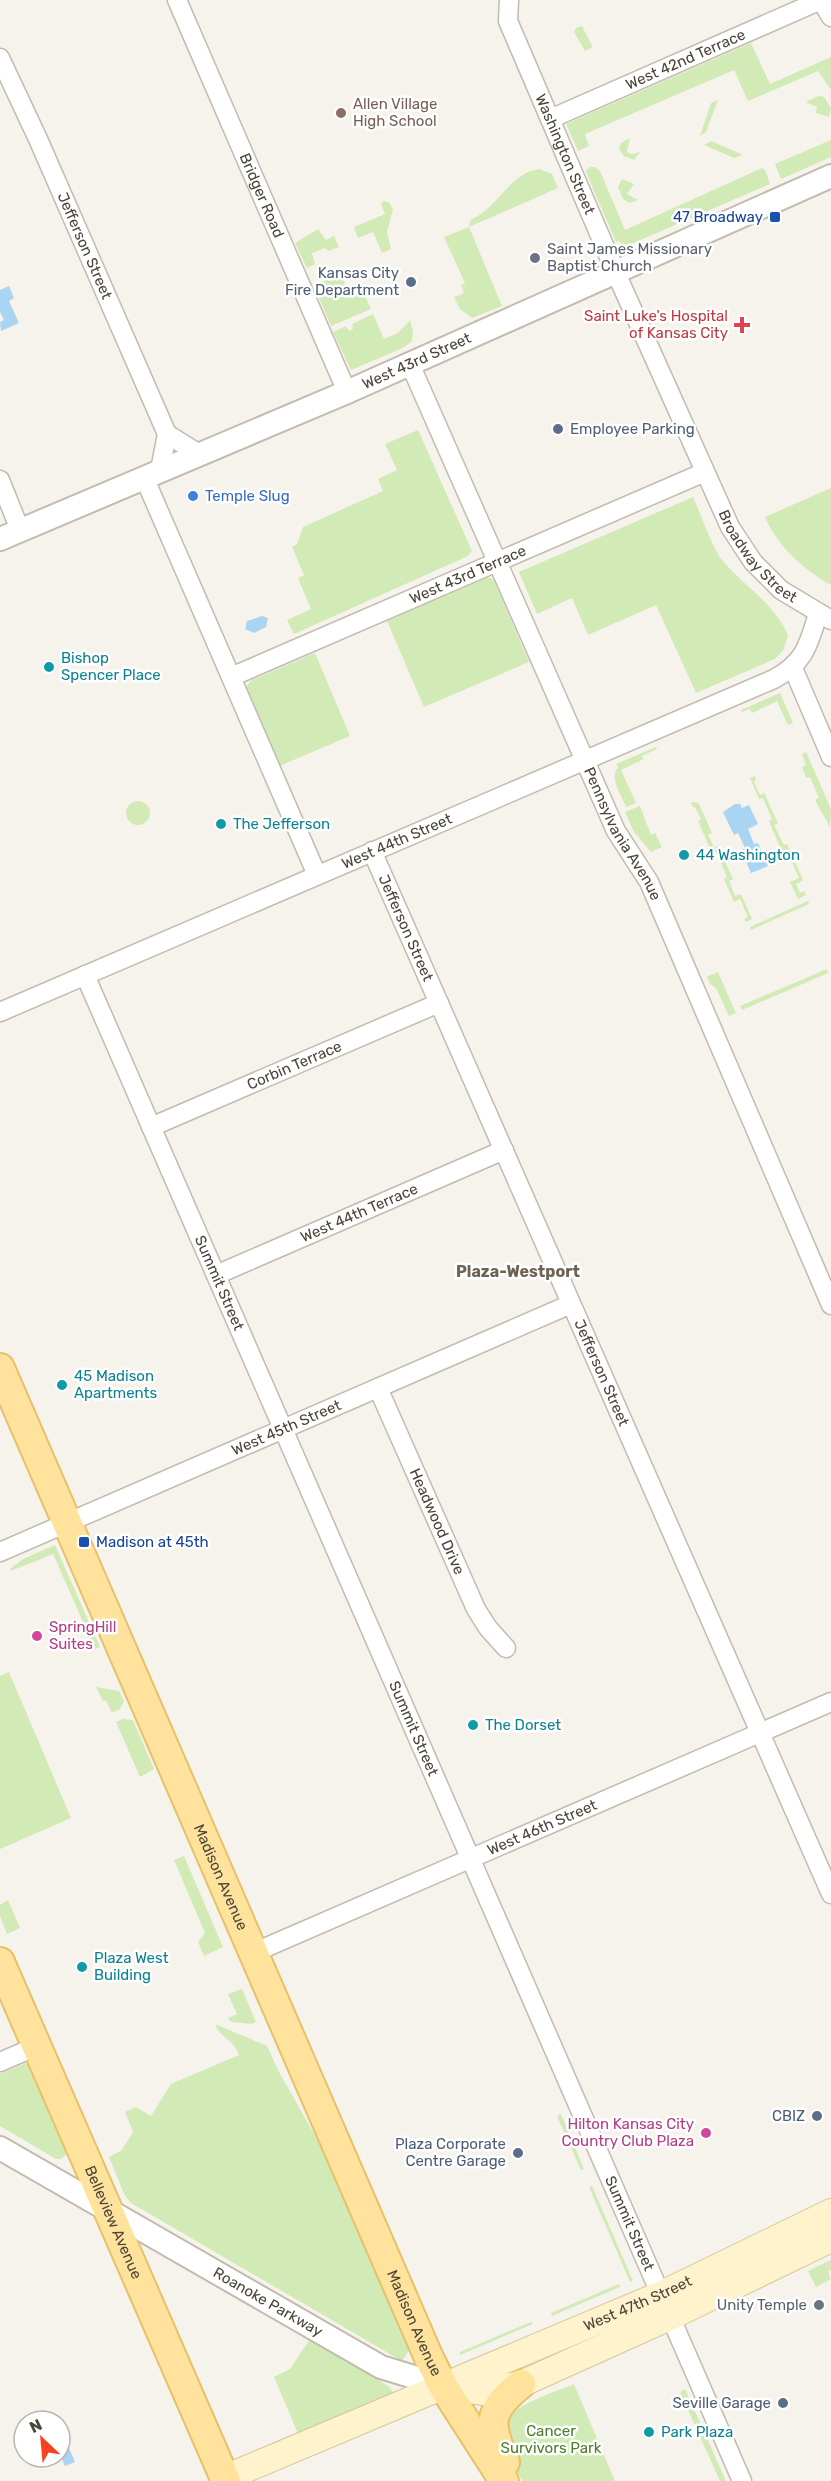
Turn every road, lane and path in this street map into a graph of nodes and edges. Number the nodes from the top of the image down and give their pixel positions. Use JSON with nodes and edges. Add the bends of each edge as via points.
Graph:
{"nodes":[{"id":1,"x":177,"y":0,"type":"edge"},
{"id":2,"x":509,"y":0,"type":"edge"},
{"id":3,"x":821,"y":0,"type":"edge"},
{"id":4,"x":831,"y":17,"type":"edge"},
{"id":5,"x":0,"y":58,"type":"edge"},
{"id":6,"x":550,"y":119,"type":"junction"},
{"id":7,"x":831,"y":176,"type":"edge"},
{"id":8,"x":616,"y":273,"type":"junction"},
{"id":9,"x":410,"y":364,"type":"junction"},
{"id":10,"x":347,"y":392,"type":"junction"},
{"id":11,"x":167,"y":434,"type":"junction"},
{"id":12,"x":199,"y":454,"type":"junction"},
{"id":13,"x":705,"y":472,"type":"junction"},
{"id":14,"x":152,"y":474,"type":"junction"},
{"id":15,"x":0,"y":480,"type":"edge"},
{"id":16,"x":10,"y":534,"type":"edge"},
{"id":17,"x":497,"y":562,"type":"junction"},
{"id":18,"x":824,"y":617,"type":"edge"},
{"id":19,"x":793,"y":668,"type":"junction"},
{"id":20,"x":231,"y":677,"type":"junction"},
{"id":21,"x":831,"y":757,"type":"edge"},
{"id":22,"x":584,"y":760,"type":"junction"},
{"id":23,"x":372,"y":851,"type":"junction"},
{"id":24,"x":316,"y":875,"type":"junction"},
{"id":25,"x":85,"y":975,"type":"junction"},
{"id":26,"x":439,"y":1003,"type":"junction"},
{"id":27,"x":0,"y":1012,"type":"edge"},
{"id":28,"x":151,"y":1127,"type":"junction"},
{"id":29,"x":504,"y":1150,"type":"junction"},
{"id":30,"x":216,"y":1275,"type":"junction"},
{"id":31,"x":571,"y":1304,"type":"junction"},
{"id":32,"x":831,"y":1305,"type":"edge"},
{"id":33,"x":0,"y":1368,"type":"edge"},
{"id":34,"x":378,"y":1388,"type":"junction"},
{"id":35,"x":283,"y":1429,"type":"junction"},
{"id":36,"x":67,"y":1522,"type":"junction"},
{"id":37,"x":0,"y":1552,"type":"edge"},
{"id":38,"x":506,"y":1648,"type":"dead end"},
{"id":39,"x":831,"y":1702,"type":"edge"},
{"id":40,"x":760,"y":1733,"type":"junction"},
{"id":41,"x":471,"y":1858,"type":"junction"},
{"id":42,"x":831,"y":1894,"type":"edge"},
{"id":43,"x":253,"y":1953,"type":"junction"},
{"id":44,"x":0,"y":1962,"type":"edge"},
{"id":45,"x":37,"y":2046,"type":"junction"},
{"id":46,"x":0,"y":2062,"type":"edge"},
{"id":47,"x":0,"y":2148,"type":"edge"},
{"id":48,"x":831,"y":2212,"type":"edge"},
{"id":49,"x":111,"y":2213,"type":"junction"},
{"id":50,"x":831,"y":2239,"type":"edge"},
{"id":51,"x":667,"y":2305,"type":"junction"},
{"id":52,"x":521,"y":2384,"type":"junction"},
{"id":53,"x":443,"y":2386,"type":"junction"},
{"id":54,"x":223,"y":2480,"type":"edge"},
{"id":55,"x":504,"y":2481,"type":"edge"},
{"id":56,"x":513,"y":2481,"type":"edge"},
{"id":57,"x":742,"y":2481,"type":"edge"}],
"edges":[{"from":1,"to":10,"type":"street","name":"Bridger Road"},
{"from":2,"to":6,"type":"street","name":"Washington Street","via":[[508,21]]},
{"from":3,"to":4,"type":"street"},
{"from":3,"to":6,"type":"street","name":"West 42nd Terrace"},
{"from":5,"to":11,"type":"street","name":"Jefferson Street"},
{"from":6,"to":8,"type":"street","name":"Washington Street"},
{"from":7,"to":8,"type":"street","name":"West 43rd Street"},
{"from":8,"to":9,"type":"street","name":"West 43rd Street"},
{"from":8,"to":13,"type":"street","name":"Washington Street"},
{"from":9,"to":10,"type":"street","name":"West 43rd Street"},
{"from":9,"to":17,"type":"street","name":"Pennsylvania Avenue"},
{"from":10,"to":12,"type":"street","name":"West 43rd Street"},
{"from":11,"to":12,"type":"street"},
{"from":11,"to":14,"type":"street"},
{"from":12,"to":14,"type":"street","name":"West 43rd Street"},
{"from":13,"to":17,"type":"street","name":"West 43rd Terrace"},
{"from":13,"to":18,"type":"street","name":"Broadway Street","via":[[730,527],[753,562],[781,590]]},
{"from":14,"to":16,"type":"street","name":"West 43rd Street"},
{"from":14,"to":20,"type":"street"},
{"from":15,"to":16,"type":"street"},
{"from":17,"to":20,"type":"street","name":"West 43rd Terrace"},
{"from":17,"to":22,"type":"street","name":"Pennsylvania Avenue"},
{"from":18,"to":19,"type":"street"},
{"from":19,"to":21,"type":"street"},
{"from":19,"to":22,"type":"street","name":"West 44th Street"},
{"from":20,"to":24,"type":"street"},
{"from":22,"to":23,"type":"street","name":"West 44th Street"},
{"from":22,"to":32,"type":"street","name":"Pennsylvania Avenue","via":[[616,831],[649,882]]},
{"from":23,"to":24,"type":"street","name":"West 44th Street"},
{"from":23,"to":26,"type":"street","name":"Jefferson Street"},
{"from":24,"to":25,"type":"street","name":"West 44th Street"},
{"from":25,"to":27,"type":"street","name":"West 44th Street"},
{"from":25,"to":28,"type":"street","name":"Summit Street"},
{"from":26,"to":28,"type":"street","name":"Corbin Terrace"},
{"from":26,"to":29,"type":"street","name":"Jefferson Street"},
{"from":28,"to":30,"type":"street","name":"Summit Street"},
{"from":29,"to":30,"type":"street","name":"West 44th Terrace"},
{"from":29,"to":31,"type":"street","name":"Jefferson Street"},
{"from":30,"to":35,"type":"street","name":"Summit Street"},
{"from":31,"to":34,"type":"street","name":"West 45th Street"},
{"from":31,"to":40,"type":"street","name":"Jefferson Street"},
{"from":33,"to":36,"type":"main road","name":"Madison Avenue"},
{"from":34,"to":35,"type":"street","name":"West 45th Street"},
{"from":34,"to":38,"type":"street","name":"Headwood Drive","via":[[476,1609]]},
{"from":35,"to":36,"type":"street","name":"West 45th Street"},
{"from":35,"to":41,"type":"street","name":"Summit Street"},
{"from":36,"to":37,"type":"street","name":"West 45th Street"},
{"from":36,"to":43,"type":"main road","name":"Madison Avenue"},
{"from":39,"to":40,"type":"street","name":"West 46th Street"},
{"from":40,"to":41,"type":"street","name":"West 46th Street"},
{"from":40,"to":42,"type":"street","name":"Jefferson Street"},
{"from":41,"to":43,"type":"street","name":"West 46th Street"},
{"from":41,"to":51,"type":"street","name":"Summit Street"},
{"from":43,"to":53,"type":"main road","name":"Madison Avenue"},
{"from":44,"to":45,"type":"main road","name":"Belleview Avenue"},
{"from":45,"to":46,"type":"street"},
{"from":45,"to":49,"type":"main road","name":"Belleview Avenue"},
{"from":47,"to":49,"type":"street","name":"Roanoke Parkway"},
{"from":48,"to":51,"type":"main road","name":"West 47th Street"},
{"from":49,"to":53,"type":"street","name":"Roanoke Parkway","via":[[381,2367]]},
{"from":49,"to":54,"type":"main road","name":"Belleview Avenue"},
{"from":50,"to":51,"type":"main road","name":"West 47th Street"},
{"from":51,"to":52,"type":"main road","name":"West 47th Street"},
{"from":51,"to":53,"type":"main road","name":"West 47th Street"},
{"from":51,"to":57,"type":"street","name":"Summit Street"},
{"from":52,"to":53,"type":"main road","name":"West 47th Street","via":[[483,2392]]},
{"from":52,"to":56,"type":"main road","via":[[507,2395],[492,2422]]},
{"from":53,"to":54,"type":"main road","name":"West 47th Street"},
{"from":53,"to":55,"type":"main road"}]}
